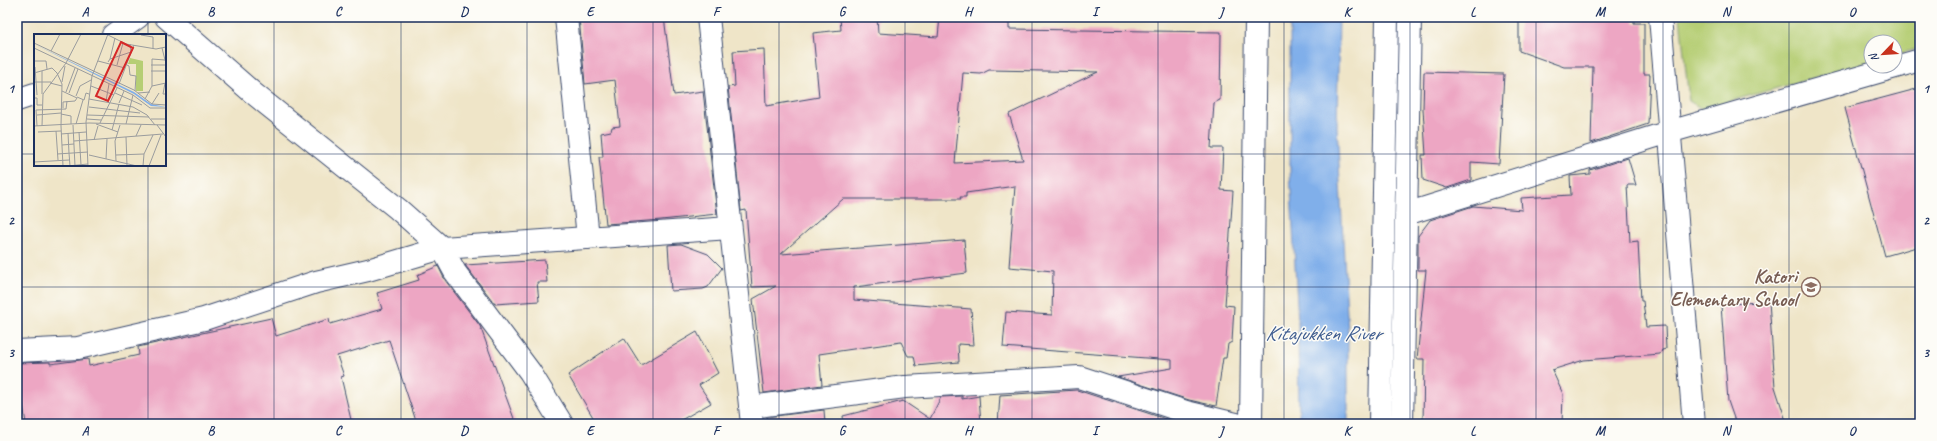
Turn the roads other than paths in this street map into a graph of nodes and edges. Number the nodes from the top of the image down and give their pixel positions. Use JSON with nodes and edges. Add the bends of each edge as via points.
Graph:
{"nodes":[{"id":1,"x":138,"y":17,"type":"edge"},
{"id":2,"x":166,"y":17,"type":"edge"},
{"id":3,"x":566,"y":17,"type":"edge"},
{"id":4,"x":708,"y":17,"type":"edge"},
{"id":5,"x":1256,"y":17,"type":"edge"},
{"id":6,"x":1387,"y":17,"type":"edge"},
{"id":7,"x":1410,"y":17,"type":"edge"},
{"id":8,"x":1660,"y":17,"type":"edge"},
{"id":9,"x":114,"y":34,"type":"edge"},
{"id":10,"x":1920,"y":60,"type":"edge"},
{"id":11,"x":34,"y":94,"type":"edge"},
{"id":12,"x":17,"y":100,"type":"edge"},
{"id":13,"x":1669,"y":132,"type":"junction"},
{"id":14,"x":1406,"y":214,"type":"junction"},
{"id":15,"x":730,"y":228,"type":"junction"},
{"id":16,"x":588,"y":238,"type":"junction"},
{"id":17,"x":442,"y":248,"type":"junction"},
{"id":18,"x":17,"y":352,"type":"edge"},
{"id":19,"x":751,"y":415,"type":"edge"},
{"id":20,"x":562,"y":424,"type":"edge"},
{"id":21,"x":1236,"y":424,"type":"edge"},
{"id":22,"x":1251,"y":424,"type":"edge"},
{"id":23,"x":1380,"y":424,"type":"edge"},
{"id":24,"x":1402,"y":424,"type":"edge"},
{"id":25,"x":1694,"y":424,"type":"edge"}],
"edges":[{"from":1,"to":9,"type":"street"},
{"from":2,"to":17,"type":"street","via":[[253,93],[398,209]]},
{"from":3,"to":16,"type":"street"},
{"from":4,"to":15,"type":"street"},
{"from":5,"to":22,"type":"street"},
{"from":6,"to":23,"type":"street"},
{"from":7,"to":14,"type":"street"},
{"from":8,"to":13,"type":"street"},
{"from":10,"to":13,"type":"street"},
{"from":11,"to":12,"type":"street"},
{"from":13,"to":14,"type":"street"},
{"from":13,"to":25,"type":"street"},
{"from":14,"to":24,"type":"street"},
{"from":15,"to":16,"type":"street"},
{"from":15,"to":19,"type":"street"},
{"from":16,"to":17,"type":"street"},
{"from":17,"to":18,"type":"street","via":[[316,282],[204,319],[78,348]]},
{"from":17,"to":20,"type":"street","via":[[455,272],[530,372]]},
{"from":19,"to":21,"type":"street","via":[[905,387],[1079,377],[1186,412]]}]}
